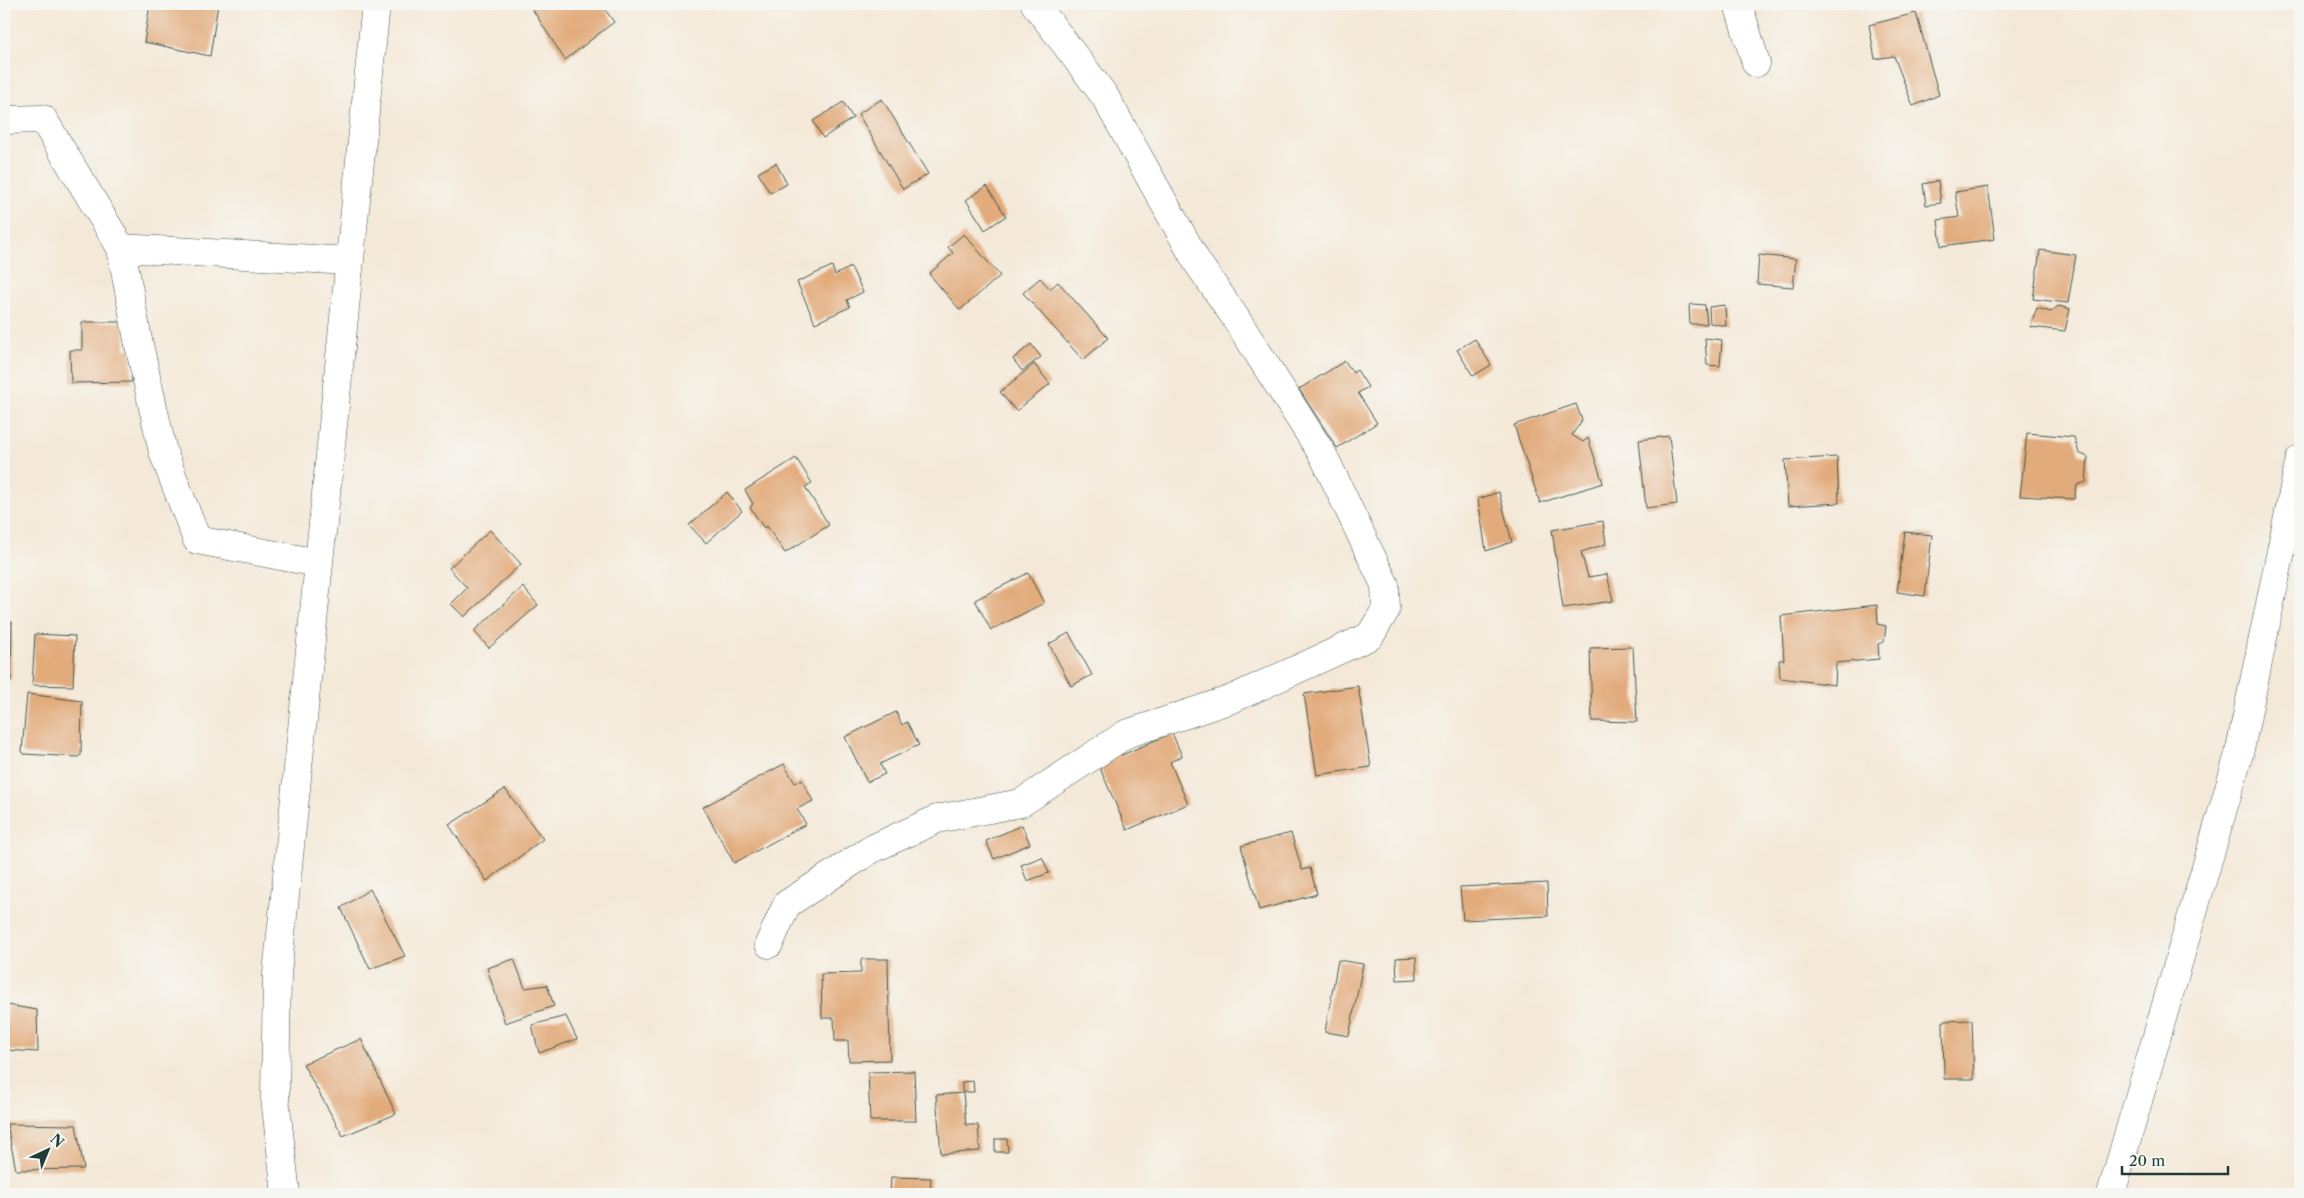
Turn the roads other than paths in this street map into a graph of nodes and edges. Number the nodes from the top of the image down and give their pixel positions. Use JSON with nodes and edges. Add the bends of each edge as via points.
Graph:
{"nodes":[{"id":1,"x":376,"y":4,"type":"edge"},
{"id":2,"x":1035,"y":4,"type":"edge"},
{"id":3,"x":1738,"y":4,"type":"edge"},
{"id":4,"x":1756,"y":63,"type":"dead end"},
{"id":5,"x":4,"y":120,"type":"edge"},
{"id":6,"x":121,"y":248,"type":"junction"},
{"id":7,"x":350,"y":261,"type":"junction"},
{"id":8,"x":2300,"y":460,"type":"edge"},
{"id":9,"x":318,"y":563,"type":"junction"},
{"id":10,"x":769,"y":944,"type":"dead end"},
{"id":11,"x":286,"y":1194,"type":"edge"},
{"id":12,"x":2111,"y":1194,"type":"edge"}],
"edges":[{"from":1,"to":7,"type":"street"},
{"from":2,"to":10,"type":"street","via":[[1104,94],[1197,262],[1323,455],[1385,585],[1386,609],[1370,636],[1232,699],[1126,734],[1021,803],[937,819],[872,849],[787,904]]},
{"from":3,"to":4,"type":"street"},
{"from":5,"to":6,"type":"street","via":[[43,119]]},
{"from":6,"to":7,"type":"street"},
{"from":6,"to":9,"type":"street","via":[[163,452],[197,540]]},
{"from":7,"to":9,"type":"street"},
{"from":8,"to":12,"type":"street","via":[[2239,754]]},
{"from":9,"to":11,"type":"street","via":[[277,974],[275,1098]]}]}
